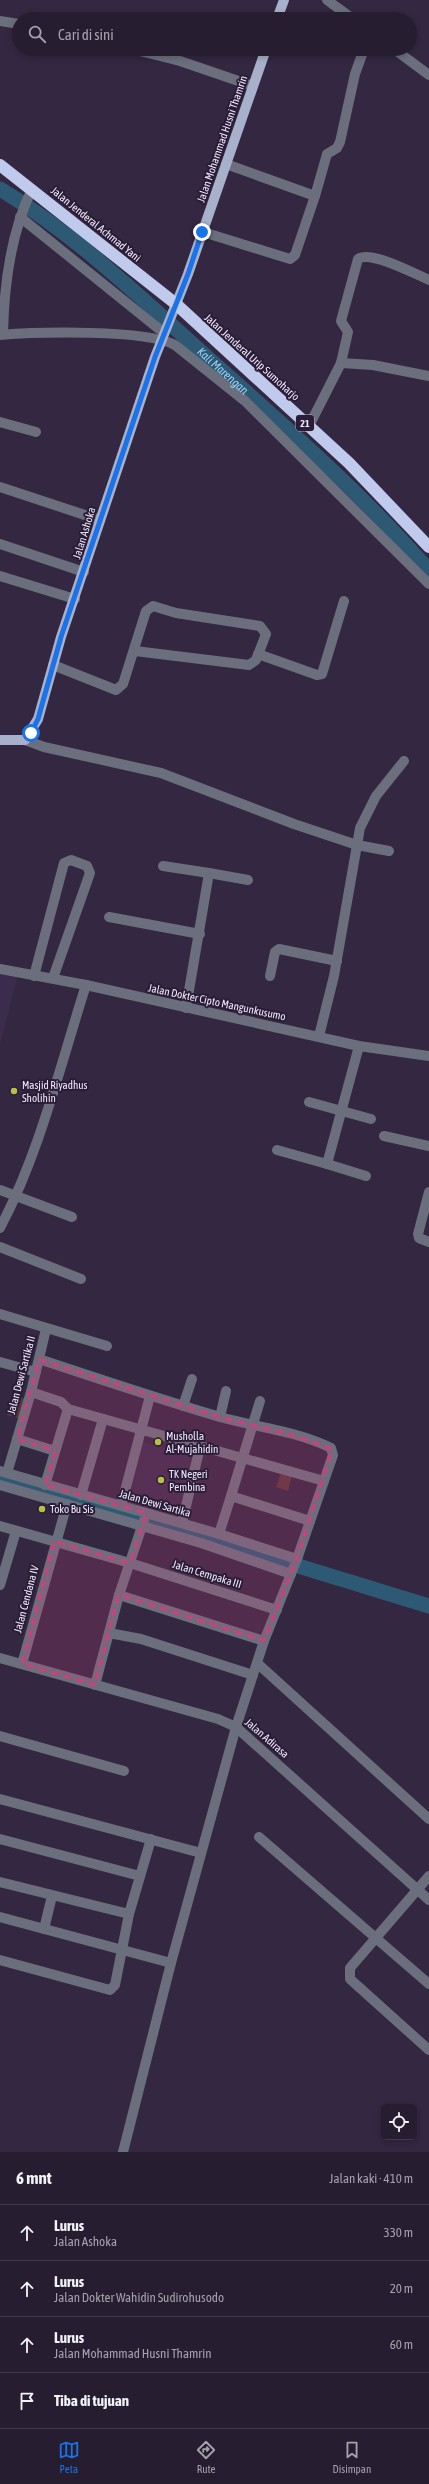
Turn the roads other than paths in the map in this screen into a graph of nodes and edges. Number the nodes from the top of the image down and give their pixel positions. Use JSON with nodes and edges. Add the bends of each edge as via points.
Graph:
{"nodes":[{"id":1,"x":284,"y":0,"type":"edge"},
{"id":2,"x":327,"y":0,"type":"edge"},
{"id":3,"x":280,"y":12,"type":"edge"},
{"id":4,"x":343,"y":12,"type":"edge"},
{"id":5,"x":0,"y":21,"type":"edge"},
{"id":6,"x":12,"y":23,"type":"edge"},
{"id":7,"x":160,"y":56,"type":"edge"},
{"id":8,"x":264,"y":56,"type":"edge"},
{"id":9,"x":361,"y":56,"type":"edge"},
{"id":10,"x":403,"y":56,"type":"edge"},
{"id":11,"x":429,"y":75,"type":"edge"},
{"id":12,"x":253,"y":86,"type":"junction"},
{"id":13,"x":226,"y":164,"type":"junction"},
{"id":14,"x":0,"y":165,"type":"edge"},
{"id":15,"x":29,"y":195,"type":"junction"},
{"id":16,"x":314,"y":196,"type":"junction"},
{"id":17,"x":20,"y":217,"type":"junction"},
{"id":18,"x":202,"y":232,"type":"junction"},
{"id":19,"x":429,"y":280,"type":"edge"},
{"id":20,"x":174,"y":309,"type":"junction"},
{"id":21,"x":1,"y":334,"type":"edge"},
{"id":22,"x":163,"y":336,"type":"junction"},
{"id":23,"x":341,"y":362,"type":"junction"},
{"id":24,"x":429,"y":376,"type":"edge"},
{"id":25,"x":0,"y":422,"type":"edge"},
{"id":26,"x":309,"y":426,"type":"junction"},
{"id":27,"x":36,"y":432,"type":"dead end"},
{"id":28,"x":0,"y":487,"type":"edge"},
{"id":29,"x":100,"y":520,"type":"junction"},
{"id":30,"x":0,"y":544,"type":"edge"},
{"id":31,"x":429,"y":547,"type":"edge"},
{"id":32,"x":84,"y":572,"type":"junction"},
{"id":33,"x":0,"y":576,"type":"edge"},
{"id":34,"x":429,"y":584,"type":"edge"},
{"id":35,"x":75,"y":599,"type":"junction"},
{"id":36,"x":344,"y":601,"type":"dead end"},
{"id":37,"x":135,"y":651,"type":"junction"},
{"id":38,"x":258,"y":654,"type":"junction"},
{"id":39,"x":52,"y":665,"type":"junction"},
{"id":40,"x":0,"y":740,"type":"edge"},
{"id":41,"x":25,"y":740,"type":"junction"},
{"id":42,"x":404,"y":762,"type":"dead end"},
{"id":43,"x":357,"y":845,"type":"junction"},
{"id":44,"x":389,"y":851,"type":"dead end"},
{"id":45,"x":163,"y":866,"type":"dead end"},
{"id":46,"x":209,"y":873,"type":"junction"},
{"id":47,"x":248,"y":880,"type":"dead end"},
{"id":48,"x":109,"y":917,"type":"dead end"},
{"id":49,"x":200,"y":934,"type":"junction"},
{"id":50,"x":336,"y":961,"type":"junction"},
{"id":51,"x":0,"y":969,"type":"edge"},
{"id":52,"x":34,"y":976,"type":"junction"},
{"id":53,"x":270,"y":976,"type":"dead end"},
{"id":54,"x":53,"y":978,"type":"junction"},
{"id":55,"x":86,"y":985,"type":"junction"},
{"id":56,"x":186,"y":1008,"type":"junction"},
{"id":57,"x":320,"y":1036,"type":"junction"},
{"id":58,"x":359,"y":1046,"type":"junction"},
{"id":59,"x":429,"y":1056,"type":"edge"},
{"id":60,"x":309,"y":1102,"type":"dead end"},
{"id":61,"x":343,"y":1110,"type":"junction"},
{"id":62,"x":371,"y":1119,"type":"dead end"},
{"id":63,"x":384,"y":1136,"type":"dead end"},
{"id":64,"x":429,"y":1146,"type":"edge"},
{"id":65,"x":278,"y":1150,"type":"dead end"},
{"id":66,"x":327,"y":1164,"type":"junction"},
{"id":67,"x":366,"y":1176,"type":"dead end"},
{"id":68,"x":0,"y":1190,"type":"edge"},
{"id":69,"x":429,"y":1192,"type":"edge"},
{"id":70,"x":17,"y":1196,"type":"junction"},
{"id":71,"x":72,"y":1216,"type":"dead end"},
{"id":72,"x":0,"y":1228,"type":"edge"},
{"id":73,"x":429,"y":1242,"type":"edge"},
{"id":74,"x":0,"y":1247,"type":"edge"},
{"id":75,"x":81,"y":1279,"type":"dead end"},
{"id":76,"x":0,"y":1314,"type":"edge"},
{"id":77,"x":46,"y":1329,"type":"junction"},
{"id":78,"x":107,"y":1346,"type":"dead end"},
{"id":79,"x":39,"y":1359,"type":"junction"},
{"id":80,"x":0,"y":1362,"type":"edge"},
{"id":81,"x":36,"y":1372,"type":"junction"},
{"id":82,"x":192,"y":1379,"type":"dead end"},
{"id":83,"x":226,"y":1391,"type":"dead end"},
{"id":84,"x":31,"y":1392,"type":"junction"},
{"id":85,"x":150,"y":1396,"type":"junction"},
{"id":86,"x":260,"y":1401,"type":"dead end"},
{"id":87,"x":183,"y":1406,"type":"junction"},
{"id":88,"x":68,"y":1409,"type":"junction"},
{"id":89,"x":220,"y":1417,"type":"junction"},
{"id":90,"x":103,"y":1419,"type":"junction"},
{"id":91,"x":252,"y":1426,"type":"junction"},
{"id":92,"x":141,"y":1430,"type":"junction"},
{"id":93,"x":17,"y":1439,"type":"junction"},
{"id":94,"x":200,"y":1447,"type":"junction"},
{"id":95,"x":55,"y":1451,"type":"junction"},
{"id":96,"x":242,"y":1460,"type":"junction"},
{"id":97,"x":3,"y":1472,"type":"edge"},
{"id":98,"x":324,"y":1481,"type":"junction"},
{"id":99,"x":0,"y":1485,"type":"edge"},
{"id":100,"x":45,"y":1485,"type":"junction"},
{"id":101,"x":81,"y":1495,"type":"junction"},
{"id":102,"x":231,"y":1496,"type":"junction"},
{"id":103,"x":67,"y":1504,"type":"junction"},
{"id":104,"x":122,"y":1506,"type":"junction"},
{"id":105,"x":146,"y":1513,"type":"junction"},
{"id":106,"x":310,"y":1521,"type":"junction"},
{"id":107,"x":182,"y":1523,"type":"junction"},
{"id":108,"x":0,"y":1526,"type":"edge"},
{"id":109,"x":142,"y":1526,"type":"junction"},
{"id":110,"x":16,"y":1530,"type":"junction"},
{"id":111,"x":219,"y":1534,"type":"junction"},
{"id":112,"x":54,"y":1541,"type":"junction"},
{"id":113,"x":296,"y":1562,"type":"junction"},
{"id":114,"x":130,"y":1563,"type":"junction"},
{"id":115,"x":291,"y":1574,"type":"junction"},
{"id":116,"x":0,"y":1585,"type":"edge"},
{"id":117,"x":119,"y":1595,"type":"junction"},
{"id":118,"x":277,"y":1610,"type":"junction"},
{"id":119,"x":109,"y":1632,"type":"junction"},
{"id":120,"x":264,"y":1641,"type":"junction"},
{"id":121,"x":0,"y":1658,"type":"edge"},
{"id":122,"x":257,"y":1663,"type":"junction"},
{"id":123,"x":22,"y":1664,"type":"junction"},
{"id":124,"x":253,"y":1675,"type":"junction"},
{"id":125,"x":95,"y":1684,"type":"junction"},
{"id":126,"x":236,"y":1727,"type":"junction"},
{"id":127,"x":0,"y":1736,"type":"edge"},
{"id":128,"x":124,"y":1771,"type":"dead end"},
{"id":129,"x":0,"y":1799,"type":"edge"},
{"id":130,"x":429,"y":1819,"type":"edge"},
{"id":131,"x":260,"y":1837,"type":"dead end"},
{"id":132,"x":0,"y":1839,"type":"edge"},
{"id":133,"x":151,"y":1839,"type":"junction"},
{"id":134,"x":201,"y":1853,"type":"junction"},
{"id":135,"x":140,"y":1876,"type":"junction"},
{"id":136,"x":429,"y":1876,"type":"edge"},
{"id":137,"x":0,"y":1882,"type":"edge"},
{"id":138,"x":417,"y":1890,"type":"junction"},
{"id":139,"x":52,"y":1896,"type":"junction"},
{"id":140,"x":429,"y":1900,"type":"edge"},
{"id":141,"x":129,"y":1914,"type":"junction"},
{"id":142,"x":0,"y":1918,"type":"edge"},
{"id":143,"x":44,"y":1929,"type":"junction"},
{"id":144,"x":377,"y":1937,"type":"junction"},
{"id":145,"x":122,"y":1950,"type":"junction"},
{"id":146,"x":0,"y":1960,"type":"edge"},
{"id":147,"x":171,"y":1962,"type":"junction"},
{"id":148,"x":429,"y":1984,"type":"edge"},
{"id":149,"x":429,"y":2050,"type":"edge"},
{"id":150,"x":123,"y":2152,"type":"edge"}],
"edges":[{"from":1,"to":3,"type":"main road"},
{"from":2,"to":4,"type":"street"},
{"from":5,"to":6,"type":"street"},
{"from":7,"to":12,"type":"street"},
{"from":8,"to":12,"type":"main road","name":"Jalan Mohammad Husni Thamrin"},
{"from":9,"to":16,"type":"street","via":[[340,142],[337,148],[327,154]]},
{"from":10,"to":11,"type":"street"},
{"from":12,"to":13,"type":"main road","name":"Jalan Mohammad Husni Thamrin"},
{"from":13,"to":16,"type":"street"},
{"from":13,"to":18,"type":"main road","name":"Jalan Mohammad Husni Thamrin"},
{"from":14,"to":15,"type":"highway","name":"Jalan Jenderal Achmad Yani","number":"21"},
{"from":15,"to":17,"type":"street"},
{"from":15,"to":20,"type":"highway","name":"Jalan Jenderal Achmad Yani","number":"21"},
{"from":16,"to":18,"type":"street","via":[[295,255],[290,259]]},
{"from":17,"to":21,"type":"street","via":[[4,295]]},
{"from":17,"to":22,"type":"street"},
{"from":18,"to":20,"type":"main road","name":"Jalan Mohammad Husni Thamrin"},
{"from":19,"to":23,"type":"street","via":[[386,262],[366,257],[358,259],[341,321],[348,332]]},
{"from":20,"to":22,"type":"main road","name":"Jalan Ashoka"},
{"from":20,"to":26,"type":"highway","name":"Jalan Jenderal Urip Sumoharjo","number":"21"},
{"from":21,"to":22,"type":"street"},
{"from":22,"to":29,"type":"main road","name":"Jalan Ashoka"},
{"from":22,"to":34,"type":"street","via":[[245,401]]},
{"from":23,"to":24,"type":"street","via":[[373,365]]},
{"from":23,"to":26,"type":"street"},
{"from":25,"to":27,"type":"street"},
{"from":26,"to":31,"type":"highway","name":"Jalan Jenderal Urip Sumoharjo","number":"21","via":[[349,463]]},
{"from":28,"to":29,"type":"street"},
{"from":29,"to":32,"type":"main road","name":"Jalan Ashoka"},
{"from":30,"to":32,"type":"street"},
{"from":32,"to":35,"type":"main road","name":"Jalan Ashoka"},
{"from":33,"to":35,"type":"street"},
{"from":35,"to":39,"type":"main road","name":"Jalan Ashoka"},
{"from":36,"to":38,"type":"street","via":[[322,674],[317,675]]},
{"from":37,"to":38,"type":"street","via":[[249,665],[253,664]]},
{"from":37,"to":38,"type":"street","via":[[146,611],[153,606],[176,613],[260,626],[266,634]]},
{"from":37,"to":39,"type":"street","via":[[123,684],[116,690]]},
{"from":39,"to":41,"type":"main road","name":"Jalan Ashoka","via":[[38,719]]},
{"from":40,"to":41,"type":"main road"},
{"from":41,"to":43,"type":"street","via":[[44,747],[161,773],[294,824]]},
{"from":42,"to":43,"type":"street","via":[[376,796],[360,828]]},
{"from":43,"to":44,"type":"street"},
{"from":43,"to":50,"type":"street"},
{"from":45,"to":46,"type":"street"},
{"from":46,"to":47,"type":"street"},
{"from":46,"to":49,"type":"street"},
{"from":48,"to":49,"type":"street"},
{"from":49,"to":56,"type":"street"},
{"from":50,"to":53,"type":"street","via":[[279,949],[274,952]]},
{"from":50,"to":57,"type":"street"},
{"from":51,"to":52,"type":"street","name":"Jalan Dokter Cipto Mangunkusumo"},
{"from":52,"to":54,"type":"street","name":"Jalan Dokter Cipto Mangunkusumo"},
{"from":52,"to":54,"type":"street","via":[[64,863],[71,860],[87,866],[90,873]]},
{"from":54,"to":55,"type":"street","name":"Jalan Dokter Cipto Mangunkusumo"},
{"from":55,"to":56,"type":"street","name":"Jalan Dokter Cipto Mangunkusumo"},
{"from":55,"to":70,"type":"street"},
{"from":56,"to":57,"type":"street","name":"Jalan Dokter Cipto Mangunkusumo"},
{"from":57,"to":58,"type":"street","name":"Jalan Dokter Cipto Mangunkusumo"},
{"from":58,"to":59,"type":"street","name":"Jalan Dokter Cipto Mangunkusumo"},
{"from":58,"to":61,"type":"street"},
{"from":60,"to":61,"type":"street"},
{"from":61,"to":62,"type":"street"},
{"from":61,"to":66,"type":"street"},
{"from":63,"to":64,"type":"street"},
{"from":65,"to":66,"type":"street"},
{"from":66,"to":67,"type":"street"},
{"from":68,"to":70,"type":"street"},
{"from":69,"to":73,"type":"street","via":[[418,1234],[419,1238]]},
{"from":70,"to":71,"type":"street"},
{"from":70,"to":72,"type":"street"},
{"from":74,"to":75,"type":"street"},
{"from":76,"to":77,"type":"street"},
{"from":77,"to":78,"type":"street"},
{"from":77,"to":79,"type":"street","name":"Jalan Dewi Sartika II"},
{"from":79,"to":81,"type":"street","name":"Jalan Dewi Sartika II"},
{"from":79,"to":85,"type":"street"},
{"from":80,"to":81,"type":"street"},
{"from":81,"to":84,"type":"street","name":"Jalan Dewi Sartika II"},
{"from":82,"to":87,"type":"street"},
{"from":83,"to":89,"type":"street"},
{"from":84,"to":88,"type":"street","via":[[61,1402]]},
{"from":84,"to":93,"type":"street","name":"Jalan Dewi Sartika II"},
{"from":85,"to":87,"type":"street"},
{"from":85,"to":92,"type":"street"},
{"from":86,"to":91,"type":"street"},
{"from":87,"to":89,"type":"street"},
{"from":88,"to":90,"type":"street"},
{"from":88,"to":95,"type":"street"},
{"from":89,"to":91,"type":"street"},
{"from":90,"to":92,"type":"street"},
{"from":90,"to":101,"type":"street"},
{"from":91,"to":96,"type":"street"},
{"from":91,"to":98,"type":"street","via":[[286,1433],[331,1448],[333,1455]]},
{"from":92,"to":94,"type":"street"},
{"from":92,"to":104,"type":"street"},
{"from":93,"to":95,"type":"street"},
{"from":93,"to":97,"type":"street","name":"Jalan Dewi Sartika II"},
{"from":94,"to":96,"type":"street"},
{"from":94,"to":107,"type":"street"},
{"from":95,"to":100,"type":"street"},
{"from":96,"to":98,"type":"street"},
{"from":96,"to":102,"type":"street"},
{"from":97,"to":100,"type":"street","name":"Jalan Dewi Sartika"},
{"from":98,"to":106,"type":"street"},
{"from":99,"to":103,"type":"street"},
{"from":100,"to":101,"type":"street","name":"Jalan Dewi Sartika"},
{"from":101,"to":104,"type":"street","name":"Jalan Dewi Sartika"},
{"from":102,"to":106,"type":"street"},
{"from":102,"to":111,"type":"street"},
{"from":103,"to":109,"type":"street"},
{"from":103,"to":112,"type":"street","name":"Jalan Cendana IV"},
{"from":104,"to":105,"type":"street","name":"Jalan Dewi Sartika"},
{"from":105,"to":107,"type":"street","name":"Jalan Dewi Sartika"},
{"from":105,"to":109,"type":"street"},
{"from":106,"to":113,"type":"street"},
{"from":107,"to":111,"type":"street","name":"Jalan Dewi Sartika"},
{"from":108,"to":110,"type":"street","name":"Jalan Cempaka III"},
{"from":109,"to":114,"type":"street"},
{"from":109,"to":115,"type":"street"},
{"from":110,"to":112,"type":"street","name":"Jalan Cempaka III"},
{"from":110,"to":116,"type":"street"},
{"from":111,"to":113,"type":"street","name":"Jalan Dewi Sartika"},
{"from":112,"to":114,"type":"street","name":"Jalan Cempaka III"},
{"from":112,"to":123,"type":"street","name":"Jalan Cendana IV"},
{"from":113,"to":115,"type":"street"},
{"from":114,"to":117,"type":"street"},
{"from":114,"to":118,"type":"street","name":"Jalan Cempaka III"},
{"from":115,"to":118,"type":"street"},
{"from":117,"to":119,"type":"street"},
{"from":117,"to":120,"type":"street"},
{"from":118,"to":120,"type":"street"},
{"from":119,"to":124,"type":"street","via":[[141,1639]]},
{"from":119,"to":125,"type":"street"},
{"from":120,"to":122,"type":"street"},
{"from":121,"to":123,"type":"street","name":"Jalan Adirasa"},
{"from":122,"to":124,"type":"street"},
{"from":122,"to":130,"type":"street"},
{"from":123,"to":125,"type":"street","name":"Jalan Adirasa"},
{"from":124,"to":126,"type":"street"},
{"from":125,"to":126,"type":"street","name":"Jalan Adirasa"},
{"from":126,"to":134,"type":"street"},
{"from":126,"to":138,"type":"street","name":"Jalan Adirasa"},
{"from":127,"to":128,"type":"street"},
{"from":129,"to":133,"type":"street"},
{"from":131,"to":144,"type":"street","via":[[300,1874]]},
{"from":132,"to":135,"type":"street"},
{"from":133,"to":134,"type":"street"},
{"from":133,"to":135,"type":"street"},
{"from":134,"to":147,"type":"street"},
{"from":135,"to":141,"type":"street"},
{"from":136,"to":138,"type":"street"},
{"from":137,"to":139,"type":"street"},
{"from":138,"to":140,"type":"street","name":"Jalan Adirasa"},
{"from":138,"to":144,"type":"street"},
{"from":139,"to":141,"type":"street"},
{"from":139,"to":143,"type":"street"},
{"from":141,"to":145,"type":"street"},
{"from":142,"to":143,"type":"street"},
{"from":143,"to":145,"type":"street"},
{"from":144,"to":148,"type":"street"},
{"from":144,"to":149,"type":"street","via":[[350,1968],[350,1979]]},
{"from":145,"to":146,"type":"street","via":[[114,1985],[110,1990]]},
{"from":145,"to":147,"type":"street"},
{"from":147,"to":150,"type":"street"}]}
